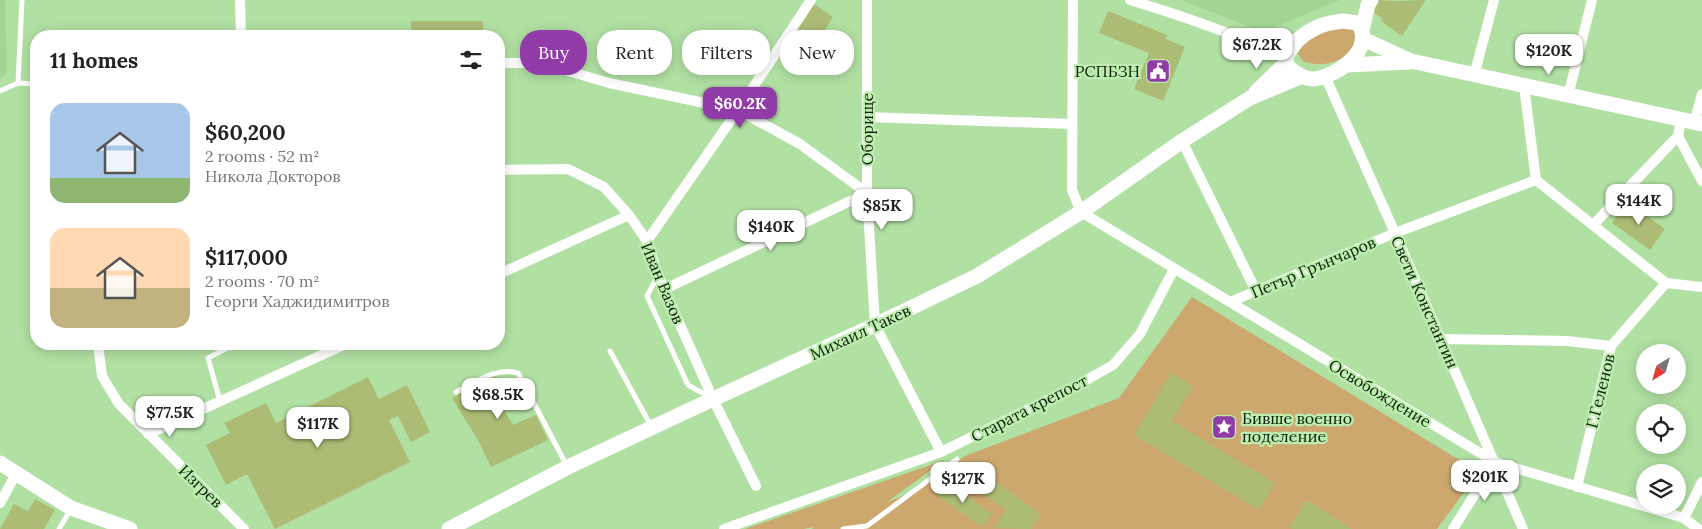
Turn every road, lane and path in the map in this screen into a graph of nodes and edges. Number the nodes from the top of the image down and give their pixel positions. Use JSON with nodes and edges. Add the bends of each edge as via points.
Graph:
{"nodes":[{"id":1,"x":22,"y":0,"type":"edge"},
{"id":2,"x":240,"y":0,"type":"edge"},
{"id":3,"x":811,"y":0,"type":"edge"},
{"id":4,"x":868,"y":0,"type":"edge"},
{"id":5,"x":1073,"y":0,"type":"edge"},
{"id":6,"x":1130,"y":0,"type":"edge"},
{"id":7,"x":1494,"y":0,"type":"edge"},
{"id":8,"x":1592,"y":0,"type":"edge"},
{"id":9,"x":1369,"y":2,"type":"edge"},
{"id":10,"x":1343,"y":20,"type":"junction"},
{"id":11,"x":241,"y":30,"type":"edge"},
{"id":12,"x":1363,"y":34,"type":"junction"},
{"id":13,"x":1301,"y":37,"type":"junction"},
{"id":14,"x":1252,"y":42,"type":"junction"},
{"id":15,"x":1286,"y":60,"type":"junction"},
{"id":16,"x":1411,"y":62,"type":"junction"},
{"id":17,"x":505,"y":63,"type":"edge"},
{"id":18,"x":1347,"y":65,"type":"junction"},
{"id":19,"x":1302,"y":76,"type":"junction"},
{"id":20,"x":1325,"y":76,"type":"junction"},
{"id":21,"x":1474,"y":76,"type":"junction"},
{"id":22,"x":18,"y":83,"type":"junction"},
{"id":23,"x":30,"y":84,"type":"edge"},
{"id":24,"x":1524,"y":86,"type":"junction"},
{"id":25,"x":0,"y":91,"type":"edge"},
{"id":26,"x":1702,"y":94,"type":"edge"},
{"id":27,"x":1568,"y":96,"type":"junction"},
{"id":28,"x":1250,"y":98,"type":"junction"},
{"id":29,"x":738,"y":110,"type":"junction"},
{"id":30,"x":867,"y":117,"type":"junction"},
{"id":31,"x":1692,"y":122,"type":"edge"},
{"id":32,"x":1072,"y":124,"type":"junction"},
{"id":33,"x":1678,"y":136,"type":"junction"},
{"id":34,"x":1182,"y":142,"type":"junction"},
{"id":35,"x":505,"y":170,"type":"edge"},
{"id":36,"x":1536,"y":180,"type":"junction"},
{"id":37,"x":1702,"y":181,"type":"edge"},
{"id":38,"x":867,"y":193,"type":"junction"},
{"id":39,"x":1081,"y":212,"type":"junction"},
{"id":40,"x":629,"y":215,"type":"junction"},
{"id":41,"x":1593,"y":225,"type":"junction"},
{"id":42,"x":1395,"y":233,"type":"junction"},
{"id":43,"x":647,"y":241,"type":"junction"},
{"id":44,"x":1174,"y":268,"type":"junction"},
{"id":45,"x":505,"y":271,"type":"edge"},
{"id":46,"x":658,"y":275,"type":"junction"},
{"id":47,"x":1666,"y":283,"type":"junction"},
{"id":48,"x":1702,"y":287,"type":"edge"},
{"id":49,"x":665,"y":289,"type":"junction"},
{"id":50,"x":1256,"y":291,"type":"junction"},
{"id":51,"x":1230,"y":302,"type":"junction"},
{"id":52,"x":874,"y":326,"type":"junction"},
{"id":53,"x":1441,"y":340,"type":"junction"},
{"id":54,"x":1611,"y":346,"type":"junction"},
{"id":55,"x":99,"y":350,"type":"edge"},
{"id":56,"x":223,"y":350,"type":"edge"},
{"id":57,"x":333,"y":350,"type":"edge"},
{"id":58,"x":610,"y":351,"type":"dead end"},
{"id":59,"x":456,"y":392,"type":"dead end"},
{"id":60,"x":713,"y":399,"type":"junction"},
{"id":61,"x":220,"y":401,"type":"junction"},
{"id":62,"x":653,"y":428,"type":"junction"},
{"id":63,"x":148,"y":434,"type":"junction"},
{"id":64,"x":941,"y":452,"type":"junction"},
{"id":65,"x":957,"y":459,"type":"dead end"},
{"id":66,"x":1495,"y":462,"type":"junction"},
{"id":67,"x":0,"y":463,"type":"edge"},
{"id":68,"x":568,"y":467,"type":"junction"},
{"id":69,"x":16,"y":474,"type":"junction"},
{"id":70,"x":1702,"y":482,"type":"edge"},
{"id":71,"x":756,"y":486,"type":"dead end"},
{"id":72,"x":1577,"y":487,"type":"junction"},
{"id":73,"x":0,"y":503,"type":"edge"},
{"id":74,"x":71,"y":508,"type":"junction"},
{"id":75,"x":1684,"y":518,"type":"junction"},
{"id":76,"x":869,"y":528,"type":"edge"},
{"id":77,"x":59,"y":529,"type":"edge"},
{"id":78,"x":130,"y":529,"type":"edge"},
{"id":79,"x":244,"y":529,"type":"edge"},
{"id":80,"x":449,"y":529,"type":"edge"},
{"id":81,"x":724,"y":529,"type":"edge"},
{"id":82,"x":843,"y":529,"type":"edge"},
{"id":83,"x":1453,"y":529,"type":"edge"},
{"id":84,"x":1523,"y":529,"type":"edge"},
{"id":85,"x":1698,"y":529,"type":"edge"}],
"edges":[{"from":1,"to":22,"type":"lane"},
{"from":2,"to":11,"type":"street"},
{"from":3,"to":29,"type":"street"},
{"from":4,"to":30,"type":"street","name":"Оборище"},
{"from":5,"to":32,"type":"street"},
{"from":6,"to":14,"type":"street"},
{"from":7,"to":21,"type":"street"},
{"from":8,"to":27,"type":"street"},
{"from":9,"to":10,"type":"main road"},
{"from":9,"to":12,"type":"main road"},
{"from":10,"to":12,"type":"main road","via":[[1358,23]]},
{"from":10,"to":13,"type":"main road","via":[[1314,27]]},
{"from":12,"to":16,"type":"main road"},
{"from":12,"to":18,"type":"main road","via":[[1358,53]]},
{"from":13,"to":14,"type":"street","via":[[1280,42]]},
{"from":13,"to":15,"type":"main road"},
{"from":14,"to":15,"type":"street"},
{"from":15,"to":19,"type":"main road","via":[[1295,73]]},
{"from":15,"to":28,"type":"main road","name":"Михаил Такев"},
{"from":16,"to":18,"type":"main road"},
{"from":16,"to":21,"type":"main road"},
{"from":17,"to":29,"type":"street","via":[[541,63],[609,83]]},
{"from":18,"to":20,"type":"main road"},
{"from":19,"to":20,"type":"main road","via":[[1312,79]]},
{"from":19,"to":28,"type":"main road","name":"Михаил Такев"},
{"from":20,"to":42,"type":"street","name":"Свети Константин"},
{"from":21,"to":24,"type":"main road"},
{"from":22,"to":23,"type":"lane"},
{"from":22,"to":25,"type":"lane"},
{"from":24,"to":27,"type":"main road"},
{"from":24,"to":36,"type":"street"},
{"from":26,"to":31,"type":"street"},
{"from":27,"to":31,"type":"main road"},
{"from":28,"to":34,"type":"main road","name":"Михаил Такев"},
{"from":29,"to":38,"type":"street","via":[[800,144]]},
{"from":29,"to":43,"type":"street"},
{"from":30,"to":32,"type":"street"},
{"from":30,"to":38,"type":"street","name":"Оборище"},
{"from":31,"to":33,"type":"street"},
{"from":32,"to":39,"type":"street","via":[[1072,190]]},
{"from":33,"to":37,"type":"street"},
{"from":33,"to":41,"type":"street"},
{"from":34,"to":39,"type":"main road","name":"Михаил Такев"},
{"from":34,"to":50,"type":"street"},
{"from":35,"to":40,"type":"street","name":"Иван Вазов","via":[[568,169],[604,188]]},
{"from":36,"to":41,"type":"street"},
{"from":36,"to":42,"type":"street","name":"Петър Грънчаров"},
{"from":38,"to":49,"type":"street"},
{"from":38,"to":52,"type":"street","name":"Оборище"},
{"from":39,"to":44,"type":"street","name":"Освобождение"},
{"from":39,"to":52,"type":"main road","name":"Михаил Такев","via":[[977,276]]},
{"from":40,"to":43,"type":"street","name":"Иван Вазов"},
{"from":40,"to":45,"type":"street"},
{"from":41,"to":47,"type":"street"},
{"from":42,"to":50,"type":"street","name":"Петър Грънчаров"},
{"from":42,"to":53,"type":"street","name":"Свети Константин"},
{"from":43,"to":46,"type":"street","name":"Иван Вазов"},
{"from":44,"to":51,"type":"street","name":"Освобождение"},
{"from":44,"to":64,"type":"street","name":"Старата крепост","via":[[1140,334],[1113,364],[1074,387]]},
{"from":46,"to":49,"type":"street","name":"Иван Вазов"},
{"from":46,"to":60,"type":"lane","via":[[647,296],[688,385]]},
{"from":47,"to":48,"type":"street"},
{"from":47,"to":54,"type":"street","name":"Г.Геленов"},
{"from":49,"to":60,"type":"street","name":"Иван Вазов"},
{"from":50,"to":51,"type":"street","name":"Петър Грънчаров"},
{"from":51,"to":66,"type":"street","name":"Освобождение"},
{"from":52,"to":60,"type":"main road","name":"Михаил Такев"},
{"from":52,"to":64,"type":"street","name":"Оборище"},
{"from":53,"to":54,"type":"street","via":[[1566,341]]},
{"from":53,"to":66,"type":"street","name":"Свети Константин"},
{"from":54,"to":72,"type":"street","name":"Г.Геленов"},
{"from":55,"to":63,"type":"street","name":"Изгрев","via":[[102,376],[119,404]]},
{"from":56,"to":61,"type":"lane","via":[[208,358]]},
{"from":57,"to":61,"type":"street"},
{"from":58,"to":62,"type":"lane"},
{"from":59,"to":68,"type":"lane","via":[[501,371],[518,373]]},
{"from":60,"to":62,"type":"main road","name":"Михаил Такев"},
{"from":60,"to":71,"type":"street","name":"Иван Вазов"},
{"from":61,"to":63,"type":"street"},
{"from":62,"to":68,"type":"main road","name":"Михаил Такев"},
{"from":63,"to":79,"type":"street","name":"Изгрев"},
{"from":64,"to":81,"type":"street","name":"Старата крепост"},
{"from":65,"to":76,"type":"lane"},
{"from":66,"to":72,"type":"street","name":"Освобождение"},
{"from":66,"to":83,"type":"street"},
{"from":66,"to":84,"type":"street","name":"Свети Константин"},
{"from":67,"to":69,"type":"main road"},
{"from":68,"to":80,"type":"main road","name":"Михаил Такев"},
{"from":69,"to":73,"type":"street"},
{"from":69,"to":74,"type":"main road"},
{"from":70,"to":75,"type":"street"},
{"from":72,"to":75,"type":"street","name":"Освобождение"},
{"from":74,"to":77,"type":"lane"},
{"from":74,"to":78,"type":"main road"},
{"from":75,"to":85,"type":"street","name":"Освобождение"},
{"from":76,"to":82,"type":"lane"}]}
